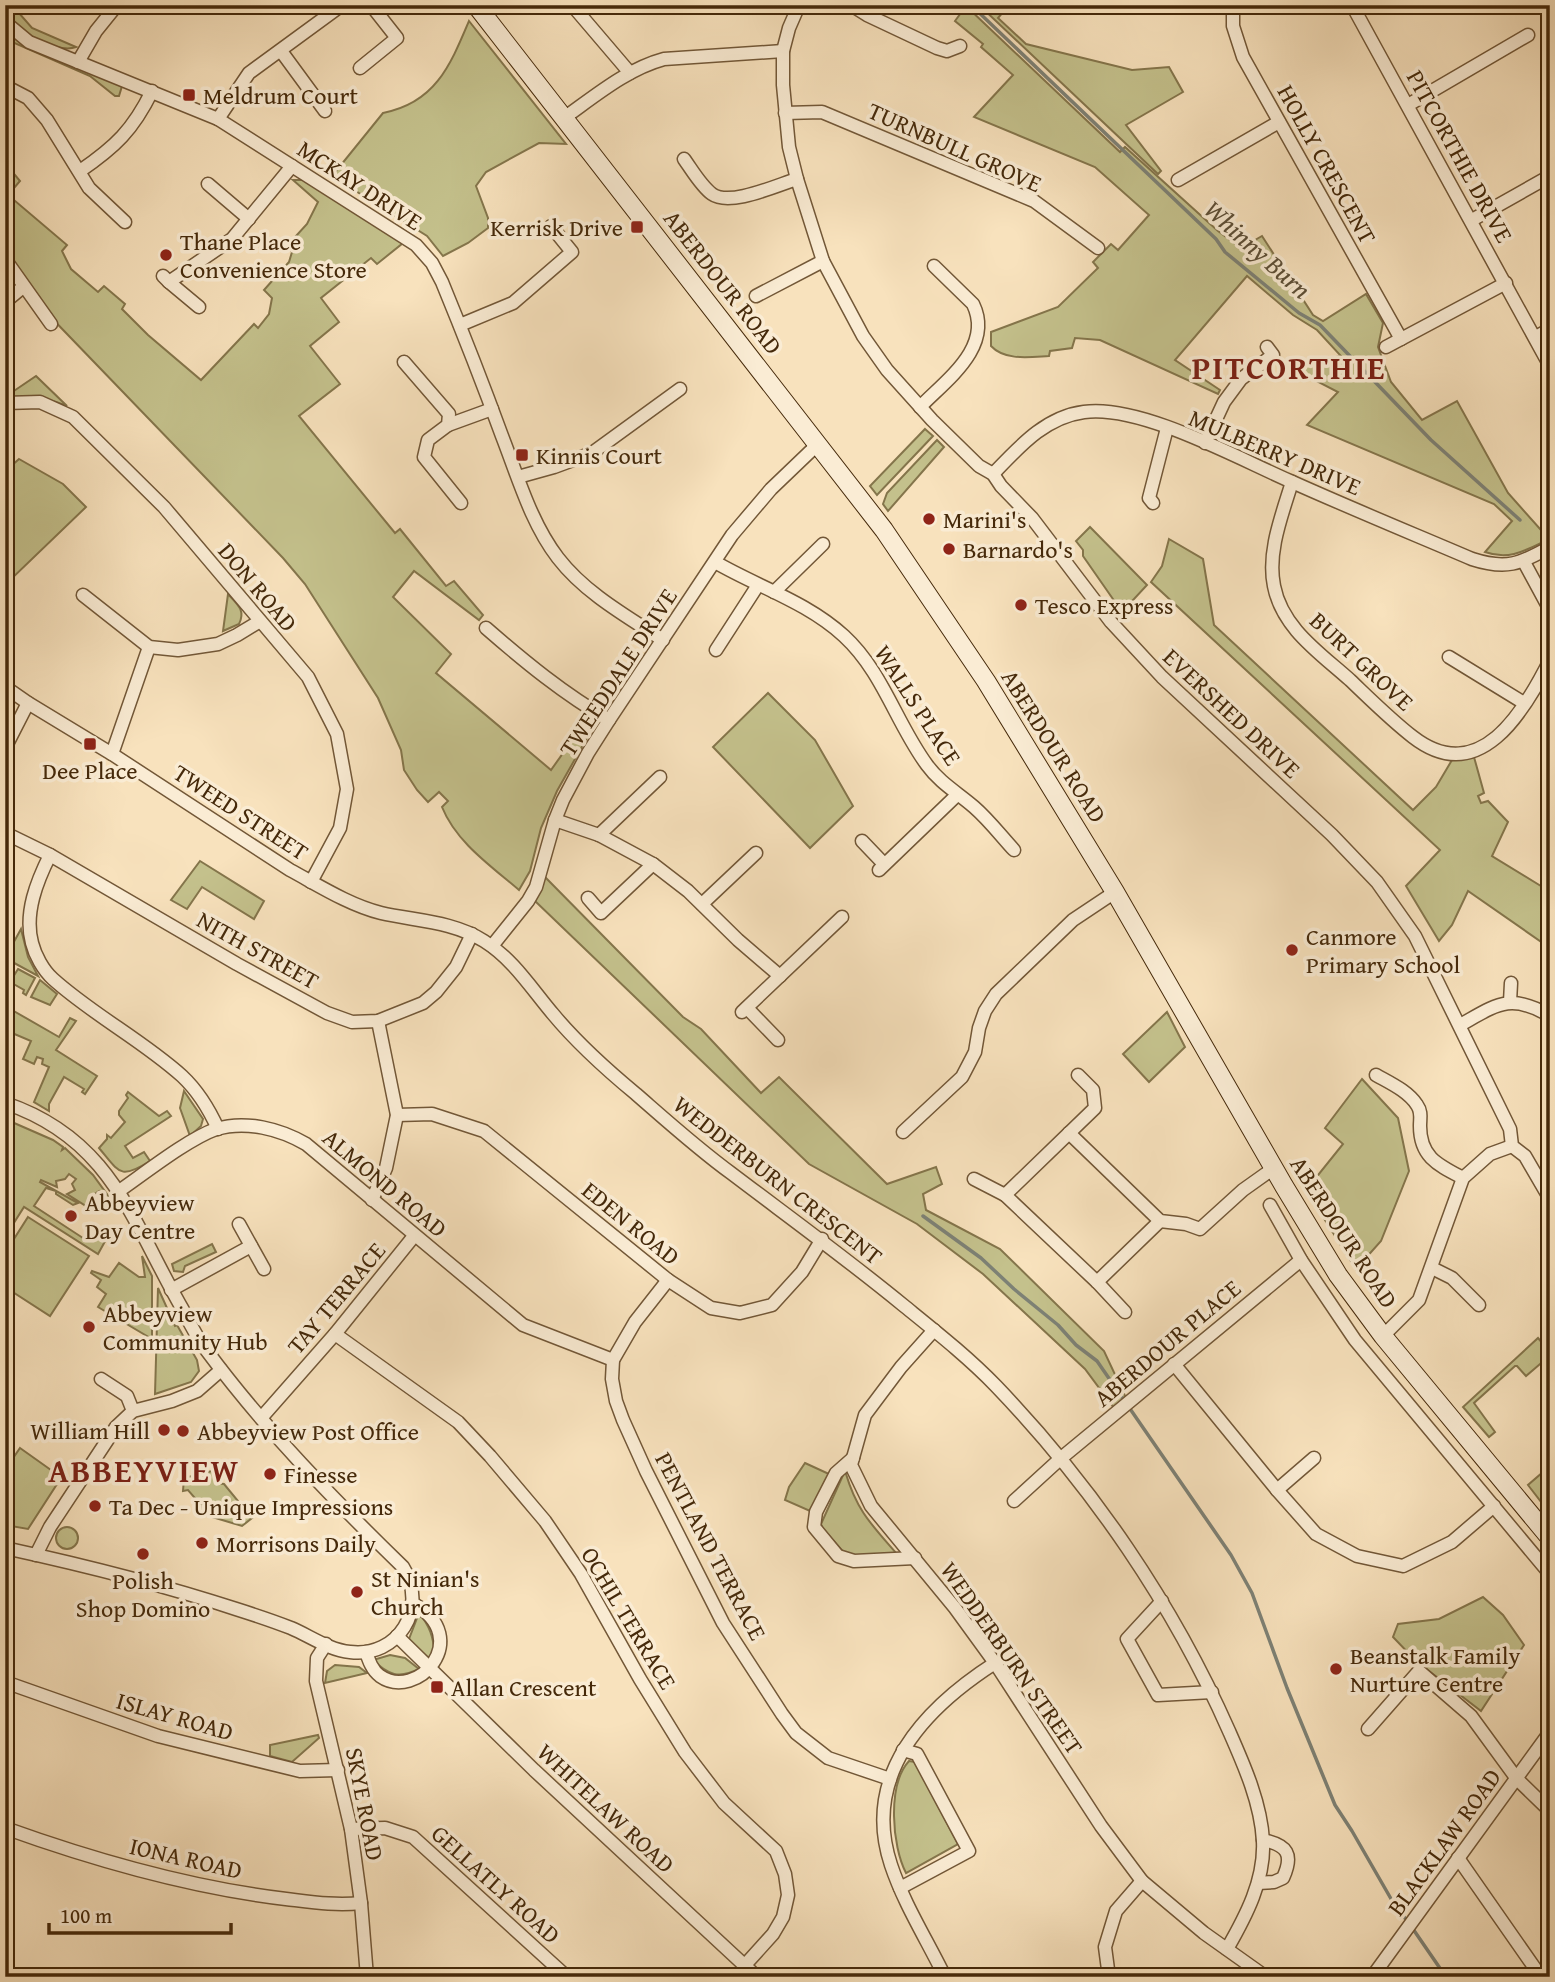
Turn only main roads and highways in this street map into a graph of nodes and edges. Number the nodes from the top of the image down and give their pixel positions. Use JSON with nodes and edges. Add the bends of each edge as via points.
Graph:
{"nodes":[{"id":1,"x":476,"y":5,"type":"edge"},
{"id":2,"x":1550,"y":1539,"type":"edge"}],
"edges":[{"from":1,"to":2,"type":"main road","name":"ABERDOUR ROAD","via":[[884,530],[986,681],[1115,892],[1338,1275]]}]}
